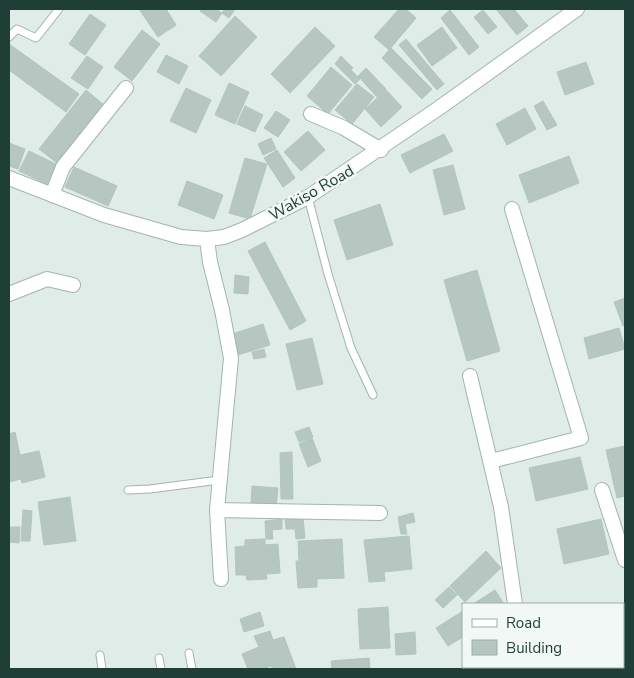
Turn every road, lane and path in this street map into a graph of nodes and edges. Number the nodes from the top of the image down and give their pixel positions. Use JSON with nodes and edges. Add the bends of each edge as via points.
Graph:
{"nodes":[{"id":1,"x":59,"y":9,"type":"edge"},
{"id":2,"x":577,"y":9,"type":"edge"},
{"id":3,"x":9,"y":37,"type":"edge"},
{"id":4,"x":126,"y":88,"type":"dead end"},
{"id":5,"x":310,"y":114,"type":"dead end"},
{"id":6,"x":381,"y":150,"type":"junction"},
{"id":7,"x":9,"y":178,"type":"edge"},
{"id":8,"x":52,"y":195,"type":"junction"},
{"id":9,"x":308,"y":197,"type":"junction"},
{"id":10,"x":512,"y":209,"type":"dead end"},
{"id":11,"x":207,"y":239,"type":"junction"},
{"id":12,"x":73,"y":285,"type":"dead end"},
{"id":13,"x":9,"y":294,"type":"edge"},
{"id":14,"x":470,"y":376,"type":"dead end"},
{"id":15,"x":373,"y":395,"type":"dead end"},
{"id":16,"x":491,"y":461,"type":"junction"},
{"id":17,"x":219,"y":480,"type":"junction"},
{"id":18,"x":128,"y":490,"type":"dead end"},
{"id":19,"x":602,"y":490,"type":"dead end"},
{"id":20,"x":217,"y":510,"type":"junction"},
{"id":21,"x":380,"y":513,"type":"dead end"},
{"id":22,"x":625,"y":560,"type":"edge"},
{"id":23,"x":221,"y":578,"type":"dead end"},
{"id":24,"x":515,"y":603,"type":"edge"},
{"id":25,"x":189,"y":653,"type":"dead end"},
{"id":26,"x":100,"y":655,"type":"dead end"},
{"id":27,"x":159,"y":658,"type":"dead end"},
{"id":28,"x":102,"y":669,"type":"edge"},
{"id":29,"x":161,"y":669,"type":"edge"},
{"id":30,"x":192,"y":669,"type":"edge"}],
"edges":[{"from":1,"to":3,"type":"lane","via":[[36,38],[17,29]]},
{"from":2,"to":6,"type":"street","name":"Wakiso Road"},
{"from":4,"to":8,"type":"street","via":[[63,167]]},
{"from":5,"to":6,"type":"street","via":[[344,128]]},
{"from":6,"to":9,"type":"street","name":"Wakiso Road"},
{"from":7,"to":8,"type":"street","name":"Wakiso Road"},
{"from":8,"to":11,"type":"street","name":"Wakiso Road","via":[[104,215],[172,235]]},
{"from":9,"to":11,"type":"street","name":"Wakiso Road","via":[[242,230]]},
{"from":9,"to":15,"type":"lane","via":[[351,348]]},
{"from":10,"to":16,"type":"street","via":[[581,438]]},
{"from":11,"to":17,"type":"street","via":[[231,358]]},
{"from":12,"to":13,"type":"street","via":[[47,279]]},
{"from":14,"to":16,"type":"street"},
{"from":16,"to":24,"type":"street"},
{"from":17,"to":18,"type":"lane"},
{"from":17,"to":20,"type":"street"},
{"from":19,"to":22,"type":"street"},
{"from":20,"to":21,"type":"street"},
{"from":20,"to":23,"type":"street"},
{"from":25,"to":30,"type":"lane"},
{"from":26,"to":28,"type":"lane"},
{"from":27,"to":29,"type":"lane"}]}
